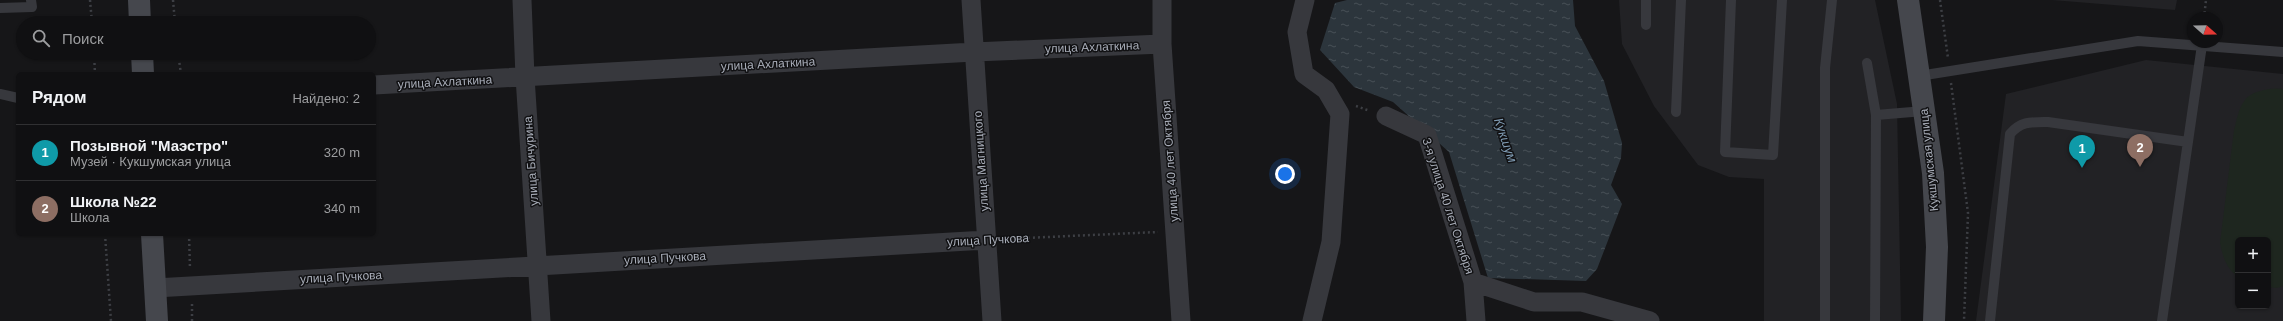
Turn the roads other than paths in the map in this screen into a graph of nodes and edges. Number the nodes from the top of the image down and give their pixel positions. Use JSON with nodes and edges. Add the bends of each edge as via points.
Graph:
{"nodes":[{"id":1,"x":31,"y":0,"type":"edge"},
{"id":2,"x":139,"y":0,"type":"edge"},
{"id":3,"x":522,"y":0,"type":"edge"},
{"id":4,"x":971,"y":0,"type":"edge"},
{"id":5,"x":1162,"y":0,"type":"edge"},
{"id":6,"x":1306,"y":0,"type":"edge"},
{"id":7,"x":1646,"y":0,"type":"edge"},
{"id":8,"x":1681,"y":0,"type":"edge"},
{"id":9,"x":1731,"y":0,"type":"edge"},
{"id":10,"x":1782,"y":0,"type":"edge"},
{"id":11,"x":1832,"y":0,"type":"edge"},
{"id":12,"x":1908,"y":0,"type":"edge"},
{"id":13,"x":0,"y":8,"type":"edge"},
{"id":14,"x":140,"y":16,"type":"edge"},
{"id":15,"x":1646,"y":26,"type":"dead end"},
{"id":16,"x":1162,"y":44,"type":"junction"},
{"id":17,"x":2187,"y":44,"type":"edge"},
{"id":18,"x":2223,"y":47,"type":"edge"},
{"id":19,"x":2202,"y":48,"type":"edge"},
{"id":20,"x":974,"y":52,"type":"junction"},
{"id":21,"x":2283,"y":52,"type":"edge"},
{"id":22,"x":142,"y":60,"type":"edge"},
{"id":23,"x":1866,"y":63,"type":"dead end"},
{"id":24,"x":143,"y":72,"type":"edge"},
{"id":25,"x":1919,"y":76,"type":"junction"},
{"id":26,"x":525,"y":77,"type":"junction"},
{"id":27,"x":376,"y":85,"type":"edge"},
{"id":28,"x":0,"y":94,"type":"edge"},
{"id":29,"x":16,"y":98,"type":"edge"},
{"id":30,"x":1924,"y":111,"type":"junction"},
{"id":31,"x":1676,"y":112,"type":"dead end"},
{"id":32,"x":1876,"y":115,"type":"junction"},
{"id":33,"x":1386,"y":116,"type":"dead end"},
{"id":34,"x":2188,"y":142,"type":"junction"},
{"id":35,"x":152,"y":236,"type":"edge"},
{"id":36,"x":986,"y":240,"type":"junction"},
{"id":37,"x":538,"y":265,"type":"junction"},
{"id":38,"x":1474,"y":282,"type":"junction"},
{"id":39,"x":155,"y":288,"type":"junction"},
{"id":40,"x":1632,"y":318,"type":"edge"},
{"id":41,"x":157,"y":321,"type":"edge"},
{"id":42,"x":541,"y":321,"type":"edge"},
{"id":43,"x":992,"y":321,"type":"edge"},
{"id":44,"x":1180,"y":321,"type":"edge"},
{"id":45,"x":1312,"y":321,"type":"edge"},
{"id":46,"x":1476,"y":321,"type":"edge"},
{"id":47,"x":1650,"y":321,"type":"edge"},
{"id":48,"x":1825,"y":321,"type":"edge"},
{"id":49,"x":1876,"y":321,"type":"edge"},
{"id":50,"x":1934,"y":321,"type":"edge"},
{"id":51,"x":1990,"y":321,"type":"edge"},
{"id":52,"x":2162,"y":321,"type":"edge"}],
"edges":[{"from":1,"to":13,"type":"lane","via":[[32,7]]},
{"from":2,"to":14,"type":"street"},
{"from":3,"to":26,"type":"street","name":"улица Бичурина"},
{"from":4,"to":20,"type":"street","name":"улица Магницкого"},
{"from":5,"to":16,"type":"street","name":"улица 40 лет Октября"},
{"from":6,"to":45,"type":"street","via":[[1297,32],[1304,74],[1326,90],[1340,114],[1331,242]]},
{"from":7,"to":15,"type":"lane"},
{"from":8,"to":31,"type":"lane"},
{"from":9,"to":10,"type":"lane","via":[[1725,152],[1773,155]]},
{"from":11,"to":48,"type":"lane","via":[[1824,68]]},
{"from":12,"to":25,"type":"street","name":"Кукшумская улица"},
{"from":16,"to":20,"type":"street","name":"улица Ахлаткина"},
{"from":16,"to":44,"type":"street","name":"улица 40 лет Октября"},
{"from":17,"to":25,"type":"lane","via":[[2138,41]]},
{"from":18,"to":21,"type":"lane"},
{"from":19,"to":34,"type":"lane"},
{"from":20,"to":26,"type":"street","name":"улица Ахлаткина"},
{"from":20,"to":36,"type":"street","name":"улица Магницкого"},
{"from":22,"to":24,"type":"street"},
{"from":23,"to":32,"type":"lane"},
{"from":25,"to":30,"type":"street","name":"Кукшумская улица"},
{"from":26,"to":27,"type":"street","name":"улица Ахлаткина"},
{"from":26,"to":37,"type":"street","name":"улица Бичурина"},
{"from":28,"to":29,"type":"lane"},
{"from":30,"to":32,"type":"lane"},
{"from":30,"to":50,"type":"street","name":"Кукшумская улица","via":[[1933,173],[1937,247]]},
{"from":32,"to":49,"type":"lane"},
{"from":33,"to":38,"type":"street","name":"3-я улица 40 лет Октября","via":[[1427,135]]},
{"from":34,"to":51,"type":"lane","via":[[2048,122],[2017,125],[2010,134]]},
{"from":34,"to":52,"type":"lane"},
{"from":35,"to":39,"type":"street"},
{"from":36,"to":37,"type":"street","name":"улица Пучкова"},
{"from":36,"to":43,"type":"street","name":"улица Магницкого"},
{"from":37,"to":39,"type":"street","name":"улица Пучкова"},
{"from":37,"to":42,"type":"street","name":"улица Бичурина"},
{"from":38,"to":40,"type":"street","via":[[1534,302],[1582,302]]},
{"from":38,"to":46,"type":"street","name":"3-я улица 40 лет Октября"},
{"from":39,"to":41,"type":"street"},
{"from":40,"to":47,"type":"street"}]}
